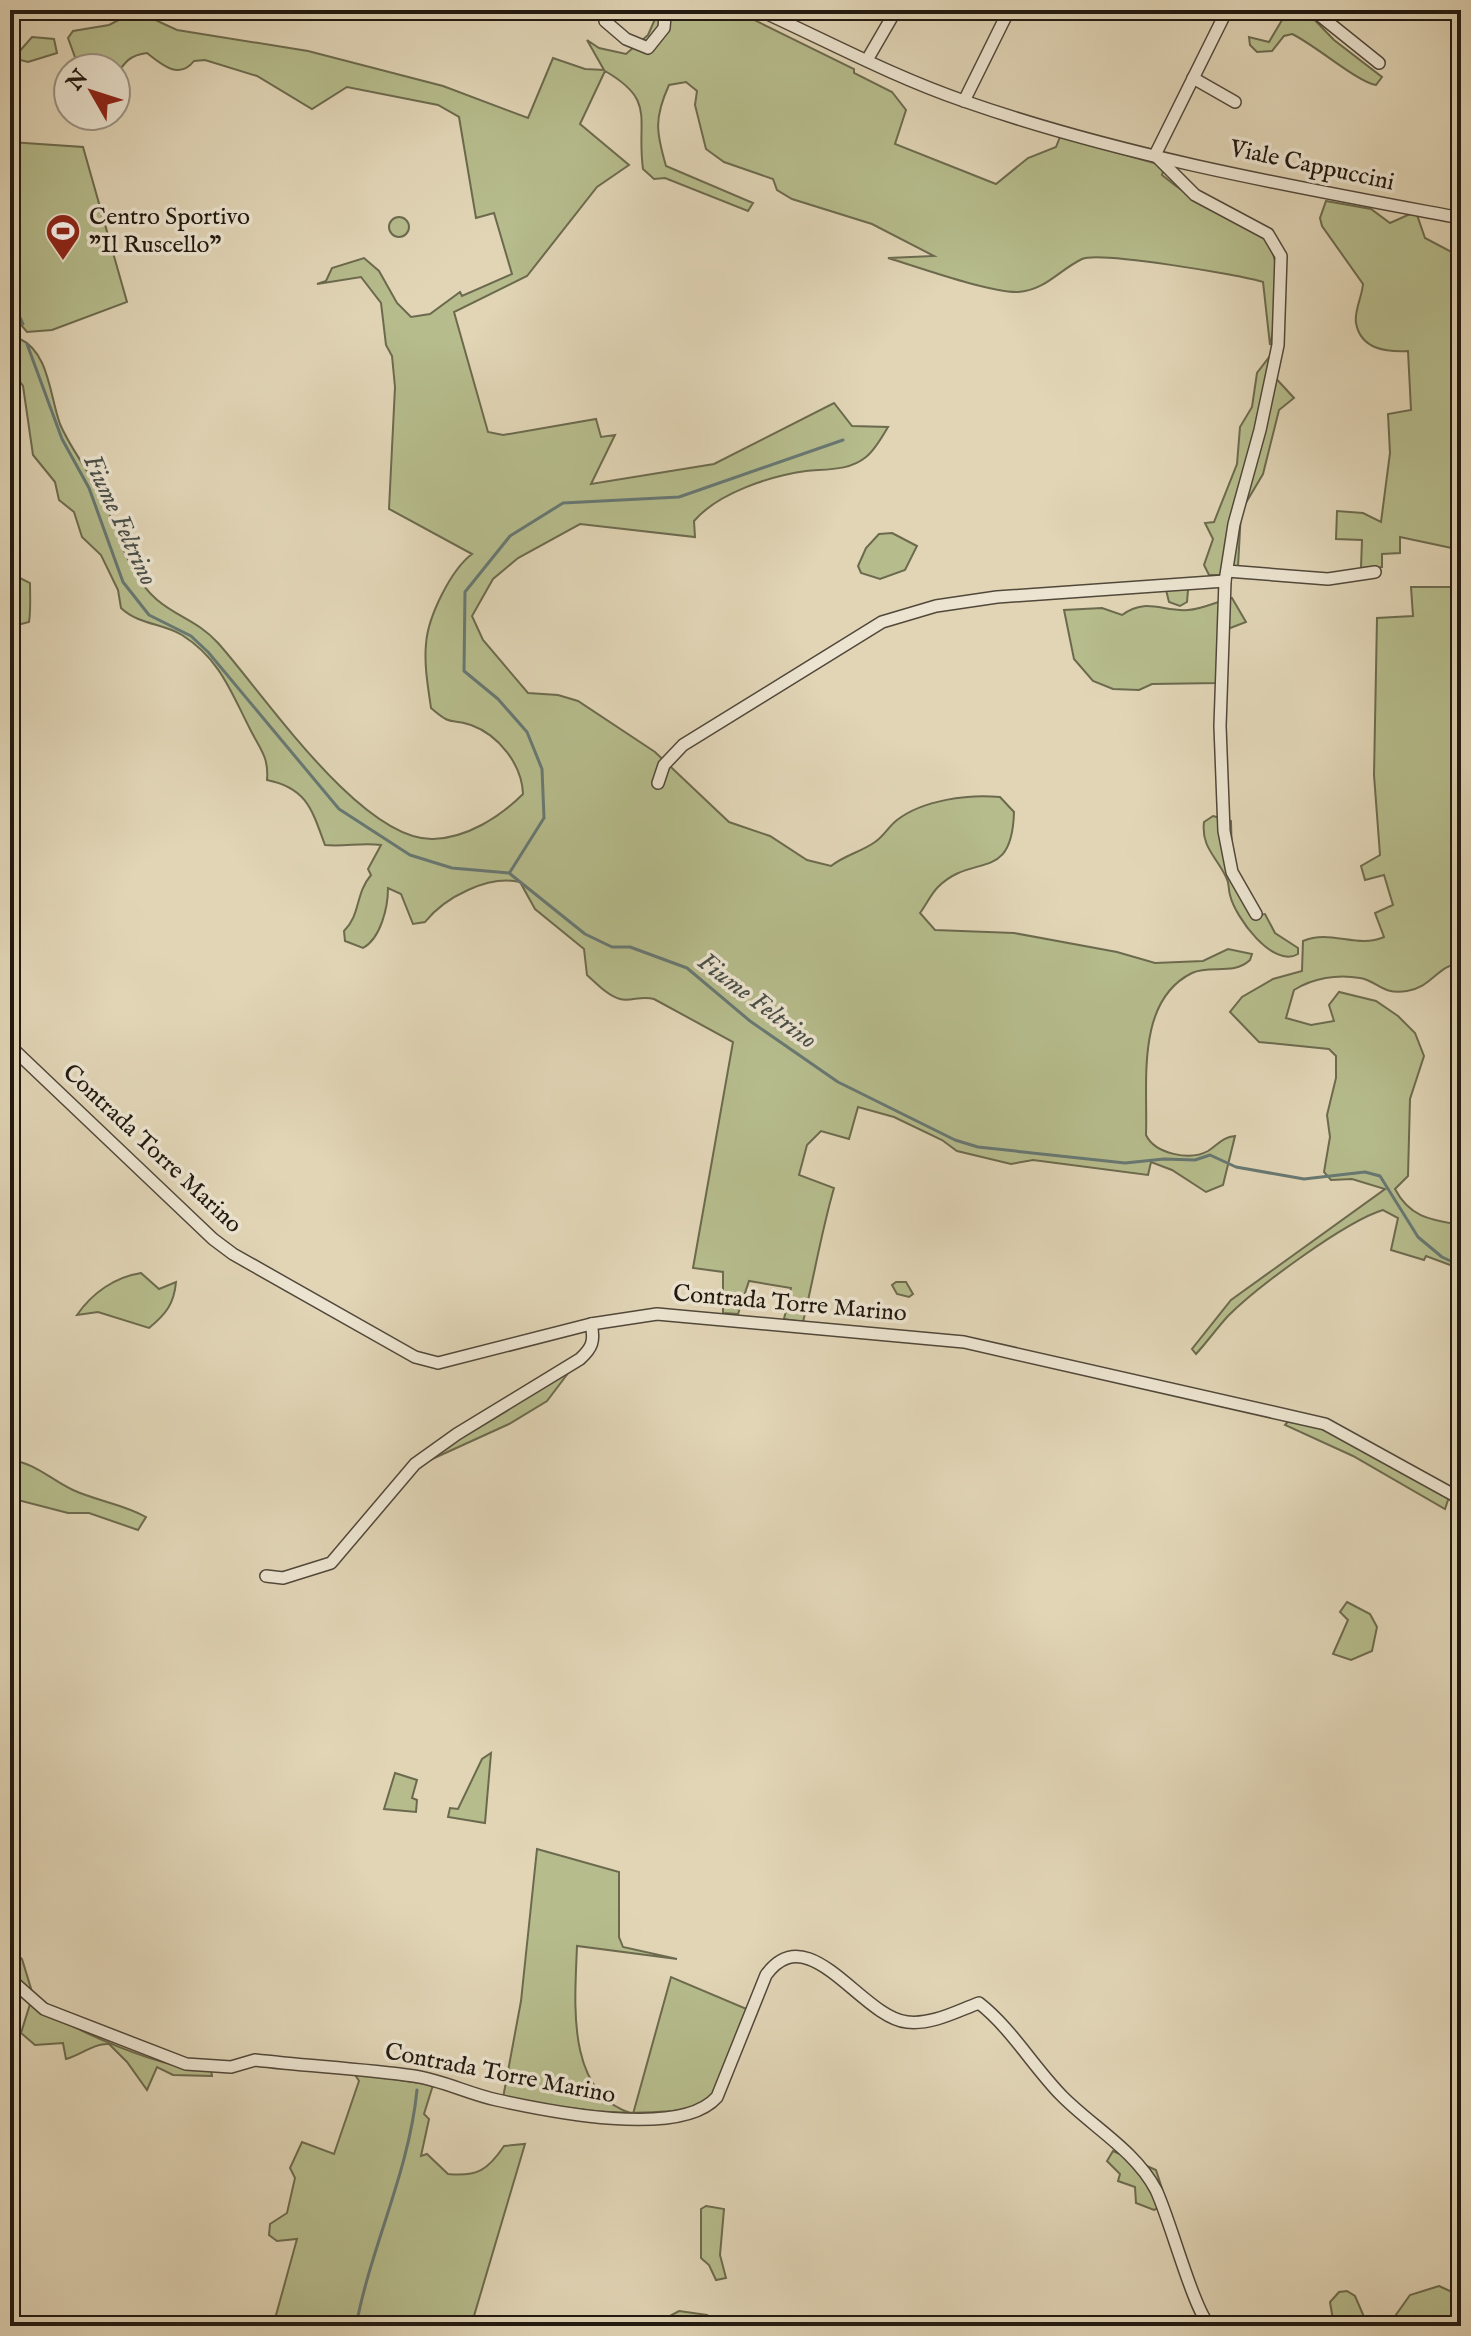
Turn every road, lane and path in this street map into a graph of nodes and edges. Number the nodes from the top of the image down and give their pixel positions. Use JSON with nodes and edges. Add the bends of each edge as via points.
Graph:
{"nodes":[{"id":1,"x":660,"y":10,"type":"edge"},
{"id":2,"x":896,"y":10,"type":"edge"},
{"id":3,"x":1009,"y":10,"type":"edge"},
{"id":4,"x":1227,"y":10,"type":"edge"},
{"id":5,"x":1313,"y":10,"type":"edge"},
{"id":6,"x":768,"y":12,"type":"edge"},
{"id":7,"x":605,"y":21,"type":"dead end"},
{"id":8,"x":867,"y":60,"type":"junction"},
{"id":9,"x":1379,"y":63,"type":"dead end"},
{"id":10,"x":1193,"y":78,"type":"junction"},
{"id":11,"x":964,"y":101,"type":"junction"},
{"id":12,"x":1235,"y":102,"type":"dead end"},
{"id":13,"x":1155,"y":155,"type":"junction"},
{"id":14,"x":1461,"y":218,"type":"edge"},
{"id":15,"x":1375,"y":572,"type":"dead end"},
{"id":16,"x":1226,"y":576,"type":"junction"},
{"id":17,"x":658,"y":783,"type":"dead end"},
{"id":18,"x":1256,"y":914,"type":"dead end"},
{"id":19,"x":10,"y":1046,"type":"edge"},
{"id":20,"x":591,"y":1324,"type":"junction"},
{"id":21,"x":1461,"y":1499,"type":"edge"},
{"id":22,"x":266,"y":1576,"type":"dead end"},
{"id":23,"x":10,"y":1979,"type":"edge"},
{"id":24,"x":1210,"y":2326,"type":"edge"}],
"edges":[{"from":1,"to":7,"type":"street","via":[[664,28],[648,48],[626,39]]},
{"from":2,"to":8,"type":"street"},
{"from":3,"to":11,"type":"street"},
{"from":4,"to":10,"type":"street"},
{"from":5,"to":9,"type":"street"},
{"from":6,"to":8,"type":"street","name":"Viale Cappuccini"},
{"from":8,"to":11,"type":"street","name":"Viale Cappuccini"},
{"from":10,"to":12,"type":"street"},
{"from":10,"to":13,"type":"street"},
{"from":11,"to":13,"type":"street","name":"Viale Cappuccini"},
{"from":13,"to":14,"type":"street","name":"Viale Cappuccini"},
{"from":13,"to":16,"type":"street","via":[[1195,195],[1268,234],[1281,256],[1278,345]]},
{"from":15,"to":16,"type":"street","via":[[1328,579]]},
{"from":16,"to":17,"type":"street","via":[[997,597],[936,606],[882,622],[683,745],[664,765]]},
{"from":16,"to":18,"type":"street","via":[[1220,726],[1224,831],[1232,872]]},
{"from":19,"to":20,"type":"street","name":"Contrada Torre Marino","via":[[213,1239],[415,1357],[438,1363]]},
{"from":20,"to":21,"type":"street","name":"Contrada Torre Marino","via":[[657,1314],[700,1316],[964,1342],[1325,1424]]},
{"from":20,"to":22,"type":"street","via":[[591,1348],[580,1359],[415,1464],[331,1563],[283,1578]]},
{"from":23,"to":24,"type":"street","name":"Contrada Torre Marino","via":[[44,2009],[186,2064],[231,2067],[255,2060],[417,2077],[499,2101],[628,2120],[689,2115],[707,2108],[717,2097],[766,1975],[786,1956],[810,1958],[886,2016],[906,2022],[930,2021],[979,2003],[1061,2095],[1155,2187]]}]}
